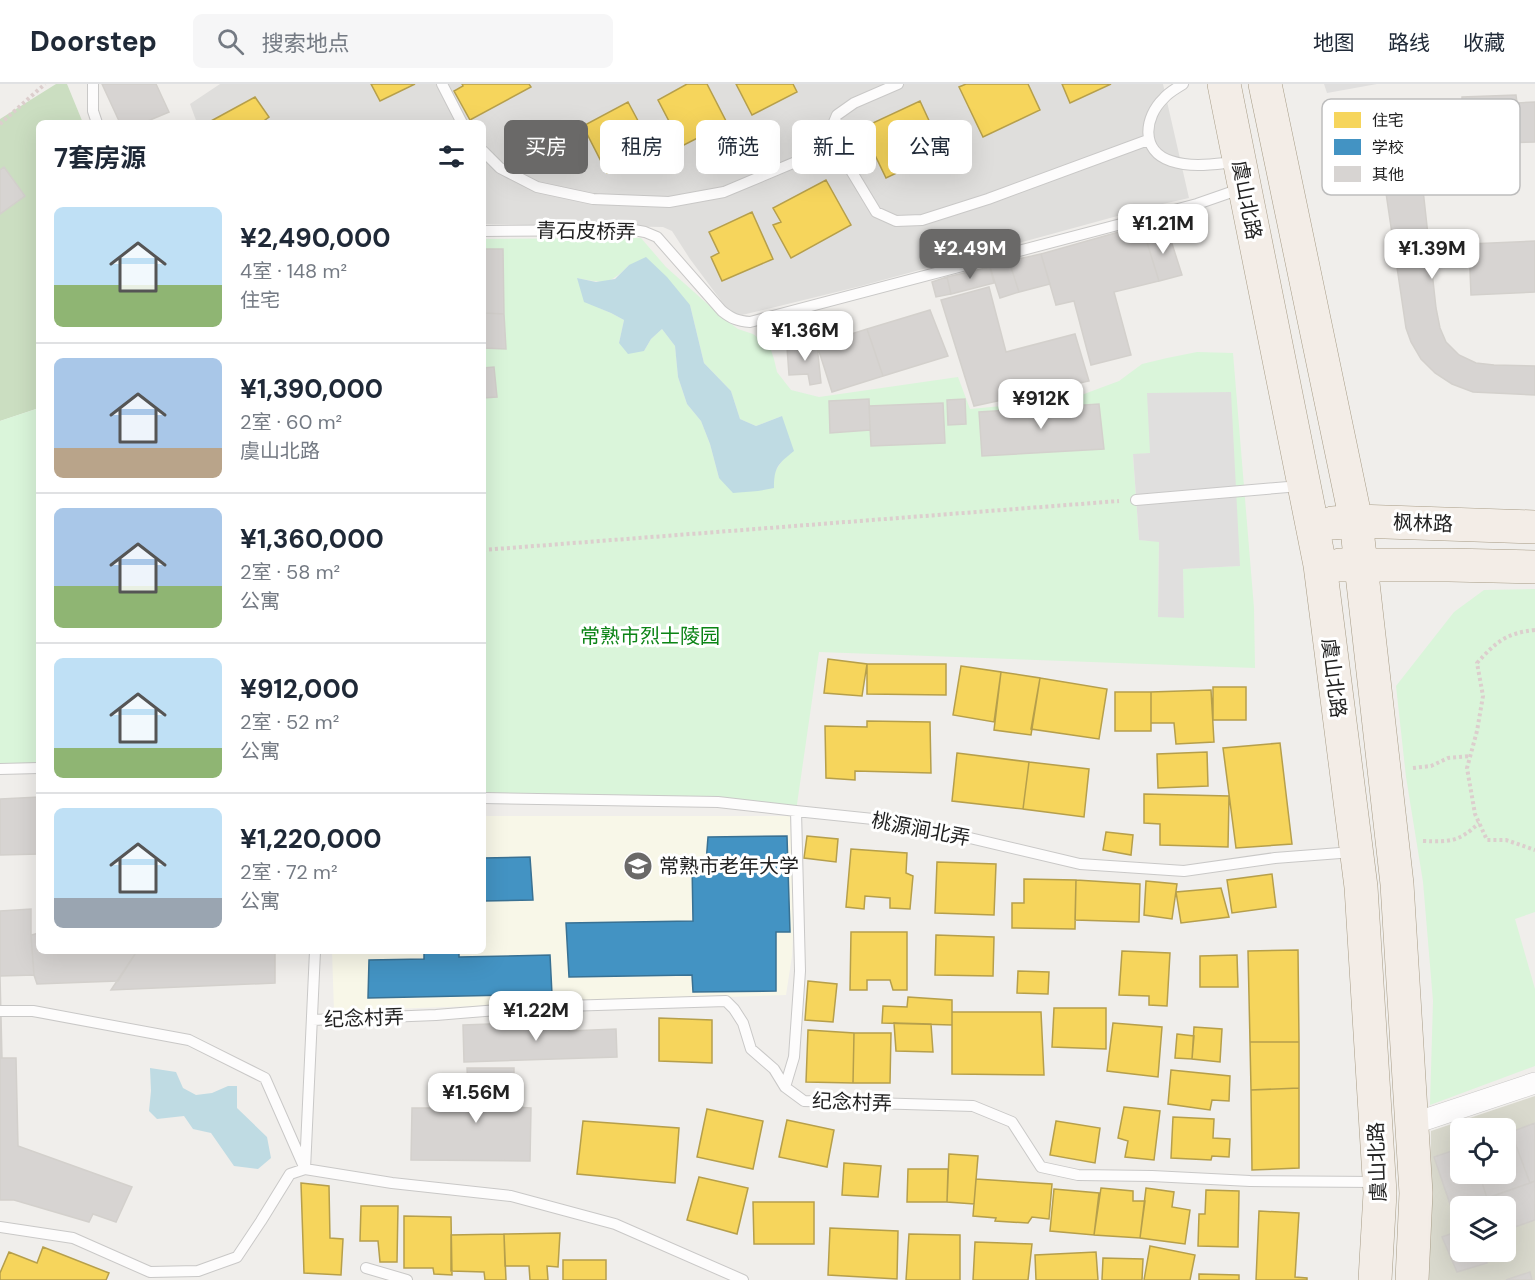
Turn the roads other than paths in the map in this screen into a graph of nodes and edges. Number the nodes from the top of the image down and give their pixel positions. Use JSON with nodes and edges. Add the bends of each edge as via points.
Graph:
{"nodes":[{"id":1,"x":93,"y":84,"type":"edge"},
{"id":2,"x":442,"y":84,"type":"edge"},
{"id":3,"x":898,"y":84,"type":"edge"},
{"id":4,"x":1183,"y":84,"type":"edge"},
{"id":5,"x":1224,"y":84,"type":"edge"},
{"id":6,"x":1265,"y":84,"type":"edge"},
{"id":7,"x":97,"y":120,"type":"edge"},
{"id":8,"x":460,"y":120,"type":"edge"},
{"id":9,"x":835,"y":120,"type":"edge"},
{"id":10,"x":1148,"y":140,"type":"junction"},
{"id":11,"x":486,"y":154,"type":"edge"},
{"id":12,"x":792,"y":163,"type":"edge"},
{"id":13,"x":853,"y":174,"type":"edge"},
{"id":14,"x":1242,"y":175,"type":"junction"},
{"id":15,"x":486,"y":231,"type":"edge"},
{"id":16,"x":1304,"y":486,"type":"junction"},
{"id":17,"x":1136,"y":500,"type":"road end"},
{"id":18,"x":1356,"y":521,"type":"junction"},
{"id":19,"x":1311,"y":524,"type":"junction"},
{"id":20,"x":1535,"y":527,"type":"edge"},
{"id":21,"x":1320,"y":565,"type":"junction"},
{"id":22,"x":1360,"y":565,"type":"junction"},
{"id":23,"x":1535,"y":567,"type":"edge"},
{"id":24,"x":36,"y":768,"type":"edge"},
{"id":25,"x":0,"y":769,"type":"edge"},
{"id":26,"x":486,"y":798,"type":"edge"},
{"id":27,"x":796,"y":811,"type":"junction"},
{"id":28,"x":1356,"y":852,"type":"junction"},
{"id":29,"x":315,"y":954,"type":"edge"},
{"id":30,"x":0,"y":1011,"type":"edge"},
{"id":31,"x":312,"y":1020,"type":"junction"},
{"id":32,"x":1535,"y":1083,"type":"edge"},
{"id":33,"x":785,"y":1087,"type":"junction"},
{"id":34,"x":1412,"y":1124,"type":"junction"},
{"id":35,"x":305,"y":1169,"type":"junction"},
{"id":36,"x":1379,"y":1182,"type":"junction"},
{"id":37,"x":0,"y":1227,"type":"edge"},
{"id":38,"x":366,"y":1268,"type":"dead end"},
{"id":39,"x":158,"y":1276,"type":"edge"},
{"id":40,"x":407,"y":1280,"type":"edge"},
{"id":41,"x":743,"y":1280,"type":"edge"},
{"id":42,"x":1375,"y":1280,"type":"edge"},
{"id":43,"x":1412,"y":1280,"type":"edge"}],
"edges":[{"from":1,"to":7,"type":"lane"},
{"from":2,"to":8,"type":"lane"},
{"from":3,"to":9,"type":"lane","via":[[854,103]]},
{"from":4,"to":10,"type":"lane","via":[[1163,98],[1152,115]]},
{"from":5,"to":14,"type":"main road","name":"虞山北路"},
{"from":6,"to":18,"type":"main road","name":"虞山北路"},
{"from":10,"to":13,"type":"lane","via":[[922,220],[896,221],[876,212]]},
{"from":10,"to":14,"type":"lane","via":[[1153,151],[1169,161]]},
{"from":11,"to":12,"type":"lane","via":[[500,168],[537,188],[593,199],[669,202],[724,192]]},
{"from":14,"to":15,"type":"lane","name":"青石皮桥弄","via":[[1197,204],[750,322],[731,319],[657,237],[645,232]]},
{"from":14,"to":16,"type":"main road","name":"虞山北路"},
{"from":16,"to":17,"type":"lane"},
{"from":16,"to":19,"type":"main road","name":"虞山北路"},
{"from":18,"to":19,"type":"main road","name":"枫林路"},
{"from":18,"to":20,"type":"main road","name":"枫林路"},
{"from":18,"to":22,"type":"main road","name":"虞山北路"},
{"from":19,"to":21,"type":"main road","name":"虞山北路"},
{"from":21,"to":22,"type":"main road","name":"枫林路"},
{"from":21,"to":28,"type":"main road","name":"虞山北路"},
{"from":22,"to":23,"type":"main road","name":"枫林路"},
{"from":22,"to":34,"type":"main road","name":"虞山北路","via":[[1397,884]]},
{"from":24,"to":25,"type":"lane"},
{"from":26,"to":27,"type":"lane","name":"桃源涧北弄","via":[[718,802]]},
{"from":27,"to":28,"type":"lane","name":"桃源涧北弄","via":[[902,822],[1080,864],[1185,871]]},
{"from":27,"to":33,"type":"lane","via":[[800,971],[795,1057]]},
{"from":28,"to":36,"type":"main road","name":"虞山北路"},
{"from":29,"to":31,"type":"lane"},
{"from":30,"to":35,"type":"lane","via":[[33,1011],[189,1040],[265,1078]]},
{"from":31,"to":33,"type":"lane","name":"纪念村弄","via":[[726,1001],[743,1023],[751,1049],[774,1069]]},
{"from":31,"to":35,"type":"lane"},
{"from":32,"to":34,"type":"street"},
{"from":33,"to":36,"type":"lane","name":"纪念村弄","via":[[804,1101],[973,1106],[1012,1122],[1041,1167],[1078,1174]]},
{"from":34,"to":43,"type":"main road","name":"虞山北路","via":[[1416,1193]]},
{"from":35,"to":39,"type":"lane","via":[[290,1174],[237,1257],[198,1271]]},
{"from":35,"to":41,"type":"lane","via":[[511,1196],[615,1224]]},
{"from":36,"to":42,"type":"main road","name":"虞山北路"},
{"from":37,"to":39,"type":"lane","via":[[73,1238]]},
{"from":38,"to":40,"type":"lane"}]}
